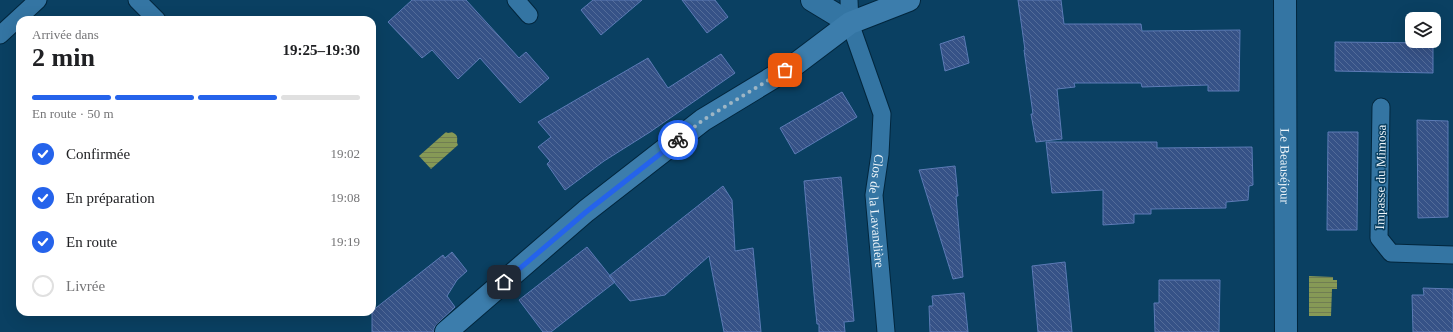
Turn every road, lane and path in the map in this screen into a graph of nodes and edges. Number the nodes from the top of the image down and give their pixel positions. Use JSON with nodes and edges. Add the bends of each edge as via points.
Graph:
{"nodes":[{"id":1,"x":38,"y":0,"type":"edge"},
{"id":2,"x":137,"y":0,"type":"edge"},
{"id":3,"x":516,"y":0,"type":"edge"},
{"id":4,"x":812,"y":0,"type":"edge"},
{"id":5,"x":849,"y":0,"type":"edge"},
{"id":6,"x":909,"y":0,"type":"edge"},
{"id":7,"x":1285,"y":0,"type":"edge"},
{"id":8,"x":529,"y":15,"type":"dead end"},
{"id":9,"x":21,"y":16,"type":"edge"},
{"id":10,"x":154,"y":16,"type":"edge"},
{"id":11,"x":16,"y":20,"type":"edge"},
{"id":12,"x":850,"y":23,"type":"junction"},
{"id":13,"x":0,"y":35,"type":"edge"},
{"id":14,"x":1381,"y":107,"type":"dead end"},
{"id":15,"x":1453,"y":254,"type":"edge"},
{"id":16,"x":446,"y":332,"type":"edge"},
{"id":17,"x":886,"y":332,"type":"edge"},
{"id":18,"x":1286,"y":332,"type":"edge"}],
"edges":[{"from":1,"to":9,"type":"lane"},
{"from":2,"to":10,"type":"lane"},
{"from":3,"to":8,"type":"lane"},
{"from":4,"to":12,"type":"street"},
{"from":5,"to":12,"type":"lane","name":"Clos de la Lavandière"},
{"from":6,"to":12,"type":"street"},
{"from":7,"to":18,"type":"street","name":"Le Beauséjour"},
{"from":11,"to":13,"type":"lane"},
{"from":12,"to":16,"type":"street","via":[[797,63],[703,120],[586,212]]},
{"from":12,"to":17,"type":"lane","name":"Clos de la Lavandière","via":[[882,114],[874,195]]},
{"from":14,"to":15,"type":"lane","name":"Impasse du Mimosa","via":[[1379,238],[1391,253]]}]}
